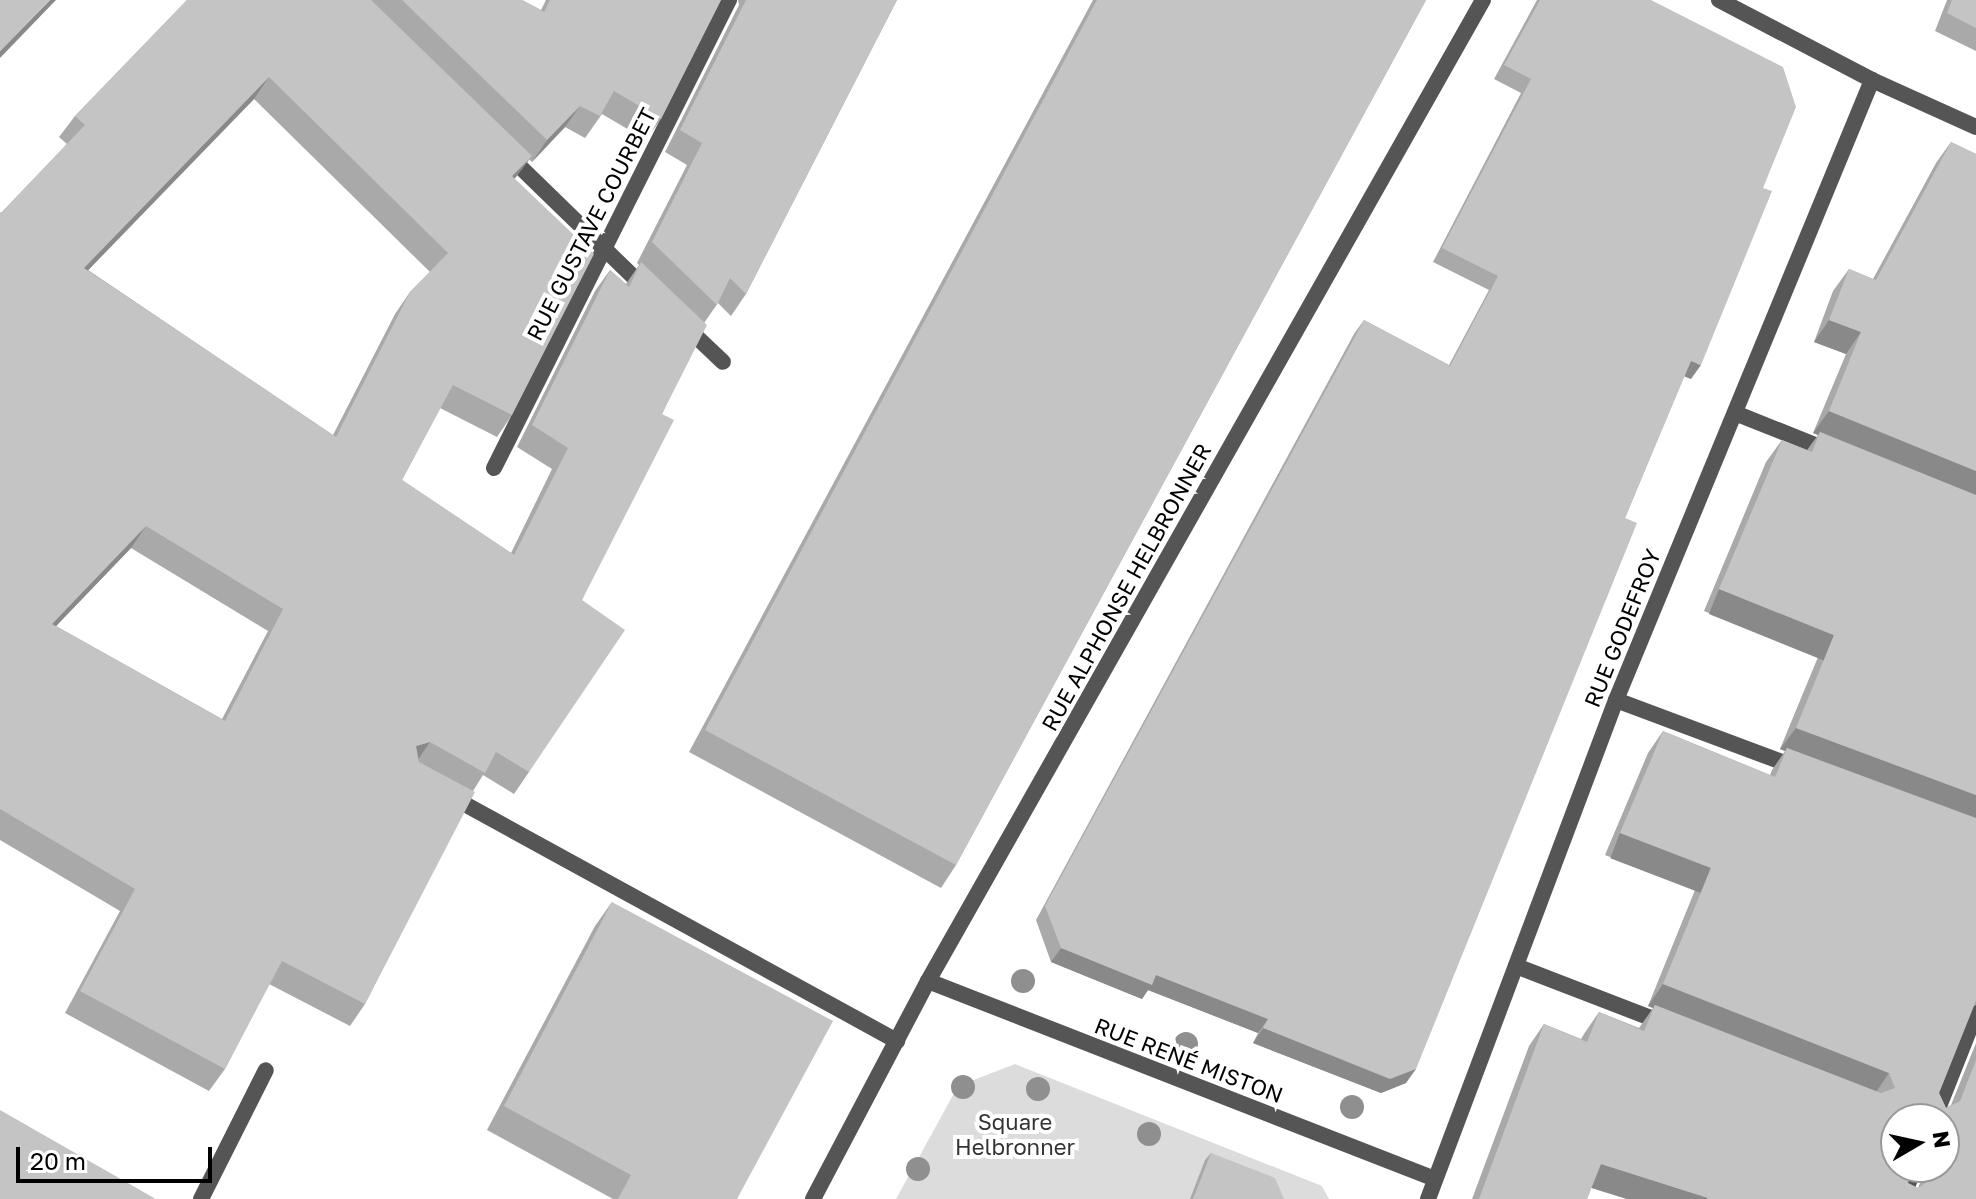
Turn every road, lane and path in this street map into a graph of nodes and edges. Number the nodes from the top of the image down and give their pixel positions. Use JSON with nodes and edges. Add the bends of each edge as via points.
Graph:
{"nodes":[{"id":1,"x":729,"y":0,"type":"edge"},
{"id":2,"x":1483,"y":0,"type":"edge"},
{"id":3,"x":1719,"y":0,"type":"edge"},
{"id":4,"x":1872,"y":80,"type":"junction"},
{"id":5,"x":1976,"y":127,"type":"edge"},
{"id":6,"x":493,"y":140,"type":"edge"},
{"id":7,"x":604,"y":248,"type":"junction"},
{"id":8,"x":723,"y":362,"type":"dead end"},
{"id":9,"x":1735,"y":413,"type":"junction"},
{"id":10,"x":1844,"y":457,"type":"edge"},
{"id":11,"x":494,"y":468,"type":"dead end"},
{"id":12,"x":1616,"y":700,"type":"junction"},
{"id":13,"x":1815,"y":774,"type":"edge"},
{"id":14,"x":438,"y":789,"type":"edge"},
{"id":15,"x":1516,"y":966,"type":"junction"},
{"id":16,"x":928,"y":981,"type":"junction"},
{"id":17,"x":1976,"y":1013,"type":"edge"},
{"id":18,"x":1681,"y":1030,"type":"edge"},
{"id":19,"x":897,"y":1041,"type":"junction"},
{"id":20,"x":266,"y":1070,"type":"dead end"},
{"id":21,"x":1940,"y":1103,"type":"edge"},
{"id":22,"x":1435,"y":1179,"type":"junction"},
{"id":23,"x":201,"y":1199,"type":"edge"},
{"id":24,"x":813,"y":1199,"type":"edge"},
{"id":25,"x":1428,"y":1199,"type":"edge"}],
"edges":[{"from":1,"to":7,"type":"street","name":"RUE GUSTAVE COURBET"},
{"from":2,"to":16,"type":"street","name":"RUE ALPHONSE HELBRONNER"},
{"from":3,"to":4,"type":"street"},
{"from":4,"to":5,"type":"street"},
{"from":4,"to":9,"type":"street","name":"RUE GODEFROY"},
{"from":6,"to":7,"type":"street"},
{"from":7,"to":8,"type":"street"},
{"from":7,"to":11,"type":"street","name":"RUE GUSTAVE COURBET"},
{"from":9,"to":10,"type":"street"},
{"from":9,"to":12,"type":"street","name":"RUE GODEFROY"},
{"from":12,"to":13,"type":"street"},
{"from":12,"to":15,"type":"street","name":"RUE GODEFROY"},
{"from":14,"to":19,"type":"street"},
{"from":15,"to":18,"type":"street"},
{"from":15,"to":22,"type":"street","name":"RUE GODEFROY"},
{"from":16,"to":19,"type":"street","name":"RUE ALPHONSE HELBRONNER"},
{"from":16,"to":22,"type":"street","name":"RUE RENÉ MISTON"},
{"from":17,"to":21,"type":"street"},
{"from":19,"to":24,"type":"street","name":"RUE ALPHONSE HELBRONNER"},
{"from":20,"to":23,"type":"street"},
{"from":22,"to":25,"type":"street","name":"RUE GODEFROY"}]}
